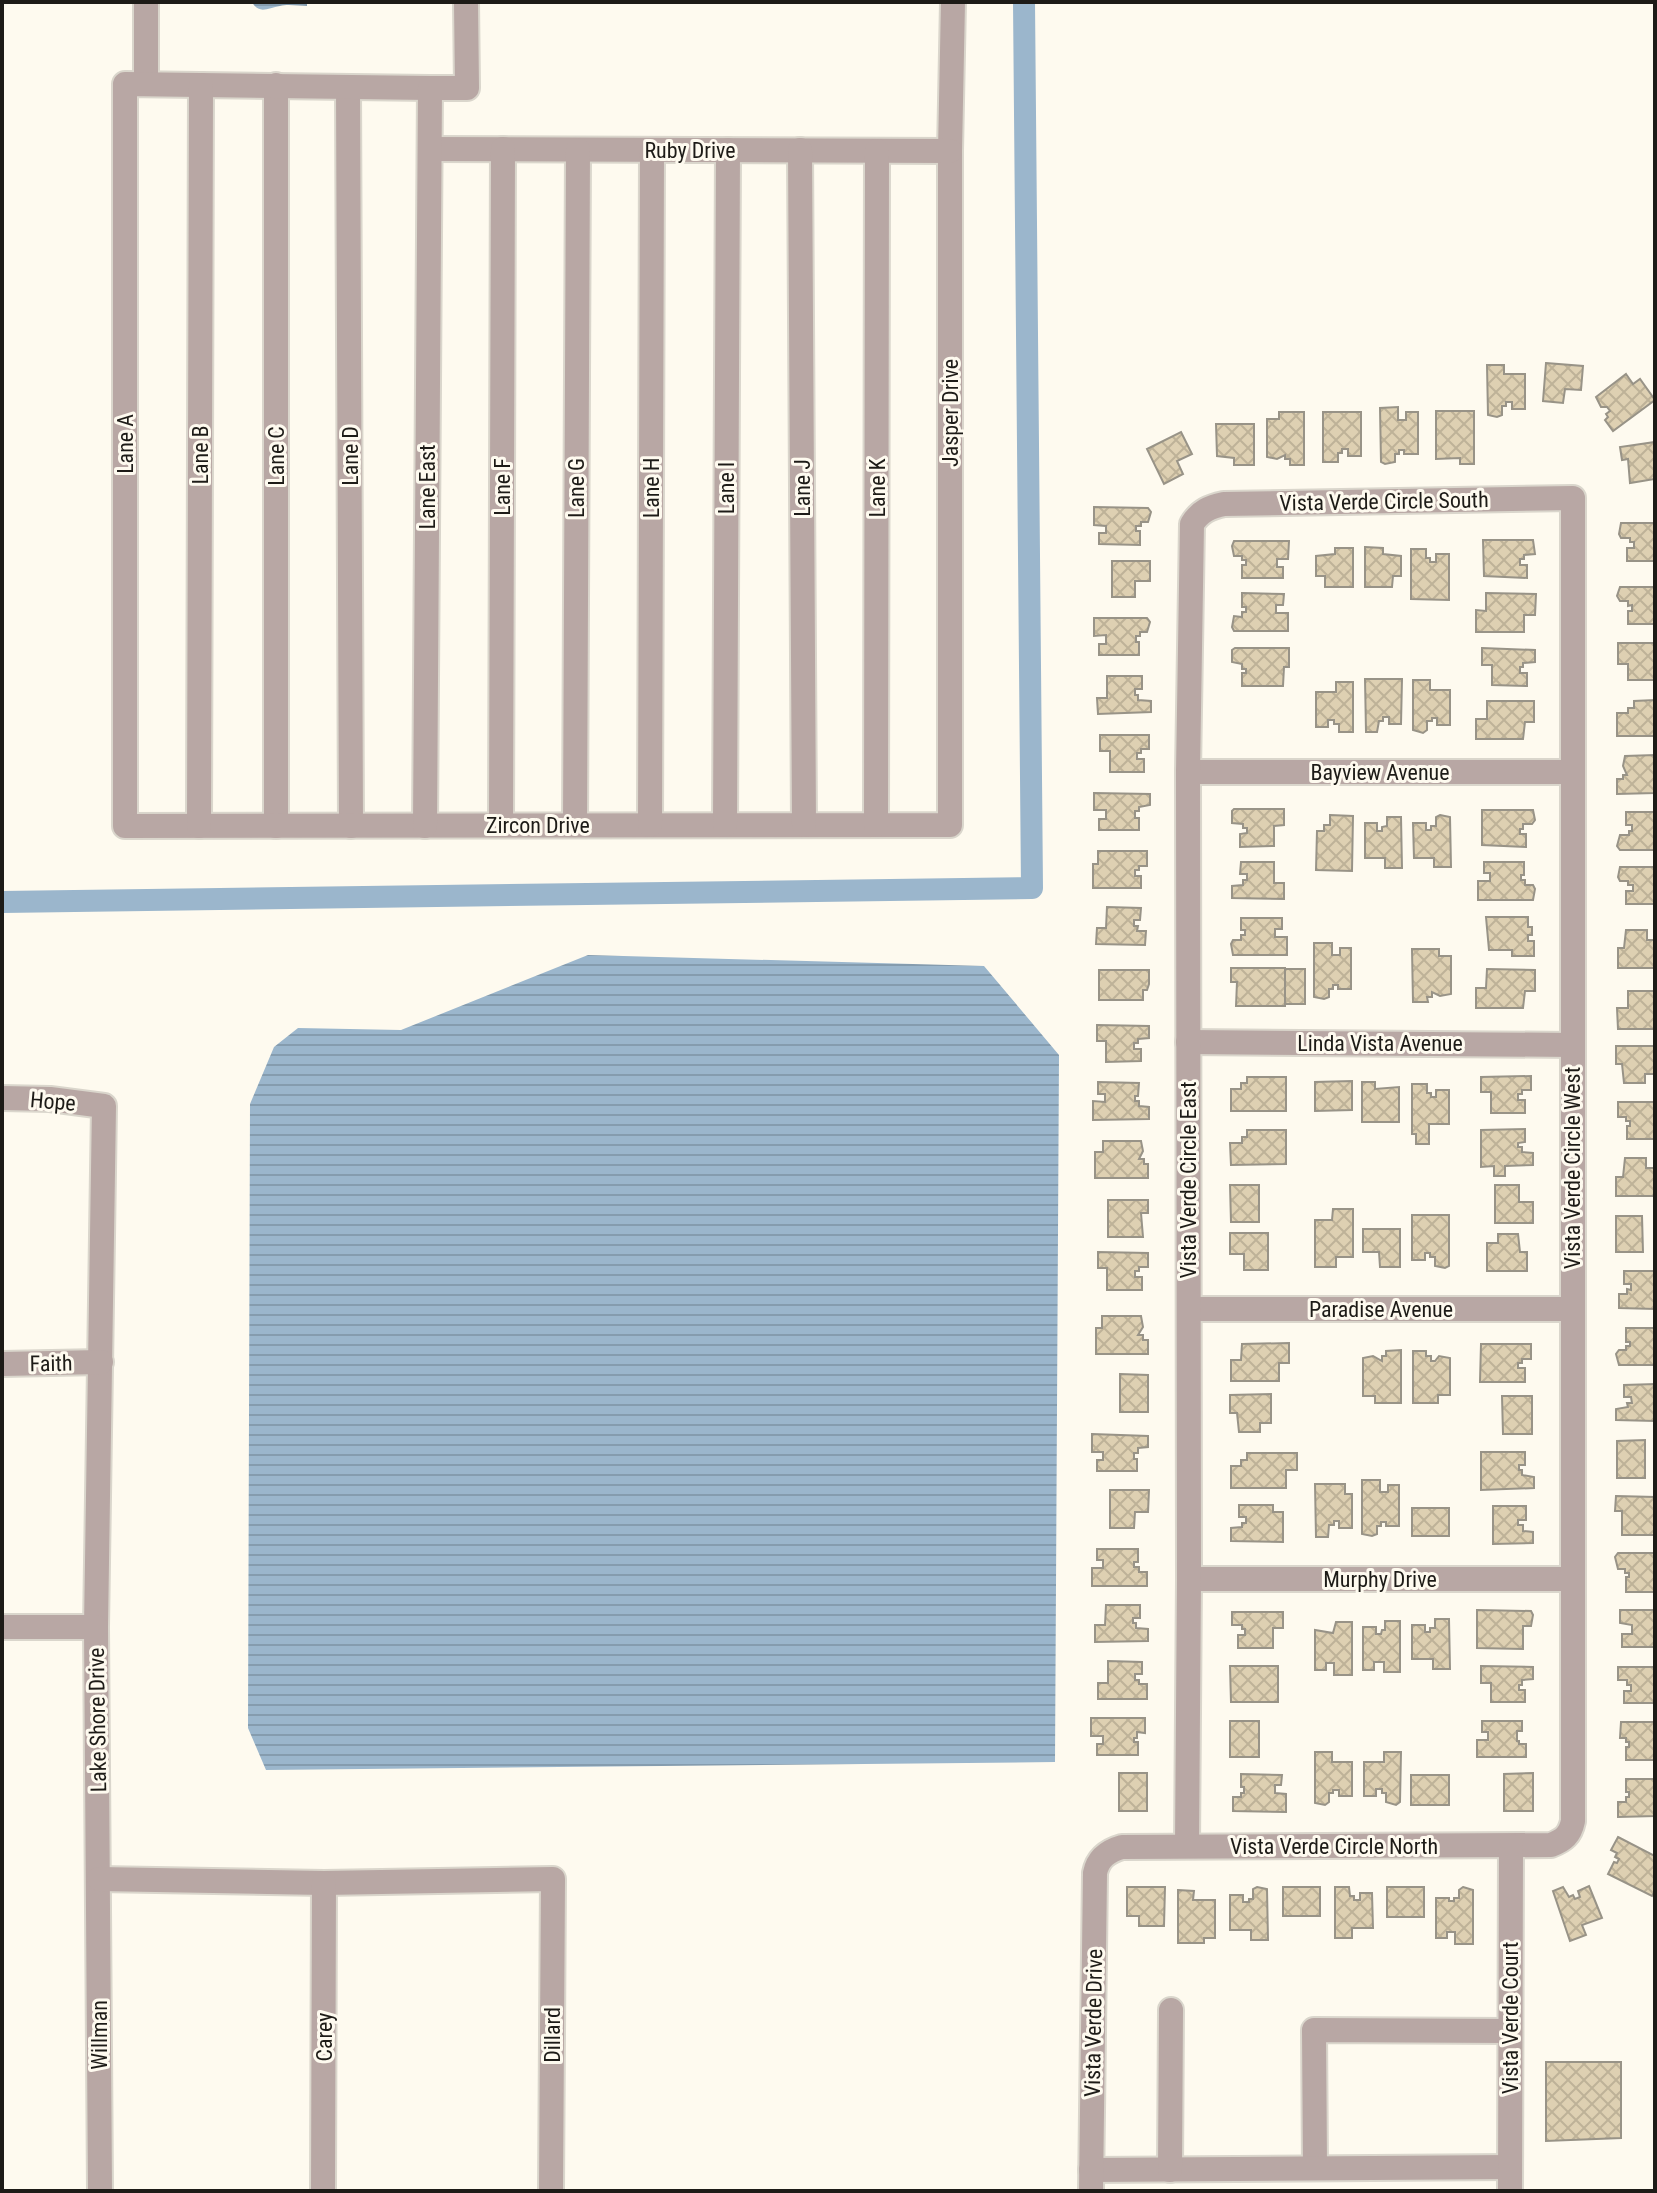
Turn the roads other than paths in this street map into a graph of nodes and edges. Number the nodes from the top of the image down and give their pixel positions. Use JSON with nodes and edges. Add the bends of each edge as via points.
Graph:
{"nodes":[{"id":1,"x":146,"y":2,"type":"edge"},
{"id":2,"x":466,"y":2,"type":"edge"},
{"id":3,"x":953,"y":2,"type":"edge"},
{"id":4,"x":146,"y":84,"type":"junction"},
{"id":5,"x":201,"y":85,"type":"junction"},
{"id":6,"x":276,"y":85,"type":"junction"},
{"id":7,"x":348,"y":87,"type":"junction"},
{"id":8,"x":430,"y":88,"type":"junction"},
{"id":9,"x":430,"y":149,"type":"junction"},
{"id":10,"x":503,"y":149,"type":"junction"},
{"id":11,"x":578,"y":150,"type":"junction"},
{"id":12,"x":652,"y":150,"type":"junction"},
{"id":13,"x":728,"y":150,"type":"junction"},
{"id":14,"x":800,"y":150,"type":"junction"},
{"id":15,"x":877,"y":151,"type":"junction"},
{"id":16,"x":950,"y":151,"type":"junction"},
{"id":17,"x":1573,"y":498,"type":"joint"},
{"id":18,"x":1198,"y":515,"type":"joint"},
{"id":19,"x":1188,"y":772,"type":"junction"},
{"id":20,"x":1573,"y":772,"type":"junction"},
{"id":21,"x":501,"y":825,"type":"junction"},
{"id":22,"x":575,"y":825,"type":"junction"},
{"id":23,"x":650,"y":825,"type":"junction"},
{"id":24,"x":725,"y":825,"type":"junction"},
{"id":25,"x":804,"y":825,"type":"junction"},
{"id":26,"x":876,"y":825,"type":"junction"},
{"id":27,"x":950,"y":825,"type":"joint"},
{"id":28,"x":125,"y":826,"type":"joint"},
{"id":29,"x":199,"y":826,"type":"junction"},
{"id":30,"x":276,"y":826,"type":"junction"},
{"id":31,"x":351,"y":826,"type":"junction"},
{"id":32,"x":425,"y":826,"type":"junction"},
{"id":33,"x":1188,"y":1042,"type":"junction"},
{"id":34,"x":1573,"y":1045,"type":"junction"},
{"id":35,"x":2,"y":1098,"type":"edge"},
{"id":36,"x":104,"y":1106,"type":"joint"},
{"id":37,"x":1189,"y":1309,"type":"junction"},
{"id":38,"x":1572,"y":1309,"type":"junction"},
{"id":39,"x":101,"y":1362,"type":"junction"},
{"id":40,"x":2,"y":1364,"type":"edge"},
{"id":41,"x":1189,"y":1579,"type":"junction"},
{"id":42,"x":1572,"y":1579,"type":"junction"},
{"id":43,"x":2,"y":1627,"type":"edge"},
{"id":44,"x":96,"y":1627,"type":"junction"},
{"id":45,"x":1567,"y":1837,"type":"joint"},
{"id":46,"x":1187,"y":1846,"type":"junction"},
{"id":47,"x":1511,"y":1846,"type":"junction"},
{"id":48,"x":1103,"y":1857,"type":"joint"},
{"id":49,"x":99,"y":1879,"type":"junction"},
{"id":50,"x":324,"y":1883,"type":"junction"},
{"id":51,"x":1171,"y":2010,"type":"dead end"},
{"id":52,"x":1510,"y":2031,"type":"junction"},
{"id":53,"x":1315,"y":2168,"type":"junction"},
{"id":54,"x":1170,"y":2170,"type":"junction"},
{"id":55,"x":1510,"y":2179,"type":"edge"},
{"id":56,"x":1091,"y":2181,"type":"edge"},
{"id":57,"x":100,"y":2191,"type":"edge"},
{"id":58,"x":323,"y":2191,"type":"edge"},
{"id":59,"x":551,"y":2191,"type":"edge"}],
"edges":[{"from":1,"to":4,"type":"street"},
{"from":2,"to":8,"type":"street","via":[[467,88]]},
{"from":3,"to":16,"type":"street","name":"Jasper Drive"},
{"from":4,"to":5,"type":"street"},
{"from":4,"to":28,"type":"street","name":"Lane A","via":[[125,84]]},
{"from":5,"to":6,"type":"street"},
{"from":5,"to":29,"type":"street","name":"Lane B"},
{"from":6,"to":7,"type":"street"},
{"from":6,"to":30,"type":"street","name":"Lane C"},
{"from":7,"to":8,"type":"street"},
{"from":7,"to":31,"type":"street","name":"Lane D"},
{"from":8,"to":9,"type":"street","name":"Lane East"},
{"from":9,"to":10,"type":"street","name":"Ruby Drive"},
{"from":9,"to":32,"type":"street","name":"Lane East"},
{"from":10,"to":11,"type":"street","name":"Ruby Drive"},
{"from":10,"to":21,"type":"street","name":"Lane F"},
{"from":11,"to":12,"type":"street","name":"Ruby Drive"},
{"from":11,"to":22,"type":"street","name":"Lane G"},
{"from":12,"to":13,"type":"street","name":"Ruby Drive"},
{"from":12,"to":23,"type":"street","name":"Lane H"},
{"from":13,"to":14,"type":"street","name":"Ruby Drive"},
{"from":13,"to":24,"type":"street","name":"Lane I"},
{"from":14,"to":15,"type":"street","name":"Ruby Drive"},
{"from":14,"to":25,"type":"street","name":"Lane J"},
{"from":15,"to":16,"type":"street","name":"Ruby Drive"},
{"from":15,"to":26,"type":"street","name":"Lane K"},
{"from":16,"to":27,"type":"street","name":"Jasper Drive"},
{"from":17,"to":18,"type":"street","name":"Vista Verde Circle South","via":[[1224,504]]},
{"from":17,"to":20,"type":"street","name":"Vista Verde Circle West"},
{"from":18,"to":19,"type":"street","name":"Vista Verde Circle East","via":[[1190,535]]},
{"from":19,"to":20,"type":"street","name":"Bayview Avenue"},
{"from":19,"to":33,"type":"street","name":"Vista Verde Circle East"},
{"from":20,"to":34,"type":"street","name":"Vista Verde Circle West"},
{"from":21,"to":22,"type":"street","name":"Zircon Drive"},
{"from":21,"to":32,"type":"street","name":"Zircon Drive"},
{"from":22,"to":23,"type":"street","name":"Zircon Drive"},
{"from":23,"to":24,"type":"street","name":"Zircon Drive"},
{"from":24,"to":25,"type":"street","name":"Zircon Drive"},
{"from":25,"to":26,"type":"street","name":"Zircon Drive"},
{"from":26,"to":27,"type":"street","name":"Zircon Drive"},
{"from":28,"to":29,"type":"street","name":"Zircon Drive"},
{"from":29,"to":30,"type":"street","name":"Zircon Drive"},
{"from":30,"to":31,"type":"street","name":"Zircon Drive"},
{"from":31,"to":32,"type":"street","name":"Zircon Drive"},
{"from":33,"to":34,"type":"street","name":"Linda Vista Avenue"},
{"from":33,"to":37,"type":"street","name":"Vista Verde Circle East"},
{"from":34,"to":38,"type":"street","name":"Vista Verde Circle West"},
{"from":35,"to":36,"type":"street","name":"Hope"},
{"from":36,"to":39,"type":"street","name":"Lake Shore Drive"},
{"from":37,"to":38,"type":"street","name":"Paradise Avenue"},
{"from":37,"to":41,"type":"street","name":"Vista Verde Circle East"},
{"from":38,"to":42,"type":"street","name":"Vista Verde Circle West"},
{"from":39,"to":40,"type":"street","name":"Faith"},
{"from":39,"to":44,"type":"street","name":"Lake Shore Drive"},
{"from":41,"to":42,"type":"street","name":"Murphy Drive"},
{"from":41,"to":46,"type":"street","name":"Vista Verde Circle East"},
{"from":42,"to":45,"type":"street","name":"Vista Verde Circle West","via":[[1573,1821]]},
{"from":43,"to":44,"type":"street"},
{"from":44,"to":49,"type":"street","name":"Lake Shore Drive"},
{"from":45,"to":47,"type":"street","name":"Vista Verde Circle North","via":[[1551,1845]]},
{"from":46,"to":47,"type":"street","name":"Vista Verde Circle North"},
{"from":46,"to":48,"type":"street","name":"Vista Verde Circle North","via":[[1122,1847]]},
{"from":47,"to":52,"type":"street","name":"Vista Verde Court"},
{"from":48,"to":56,"type":"street","name":"Vista Verde Drive","via":[[1095,1873]]},
{"from":49,"to":50,"type":"street"},
{"from":49,"to":57,"type":"street","name":"Willman"},
{"from":50,"to":58,"type":"street","name":"Carey"},
{"from":50,"to":59,"type":"street","name":"Dillard","via":[[553,1879]]},
{"from":51,"to":54,"type":"street"},
{"from":52,"to":53,"type":"street","via":[[1314,2030]]},
{"from":52,"to":55,"type":"street","name":"Vista Verde Court"},
{"from":53,"to":54,"type":"street"},
{"from":53,"to":55,"type":"street"},
{"from":54,"to":56,"type":"street"}]}
